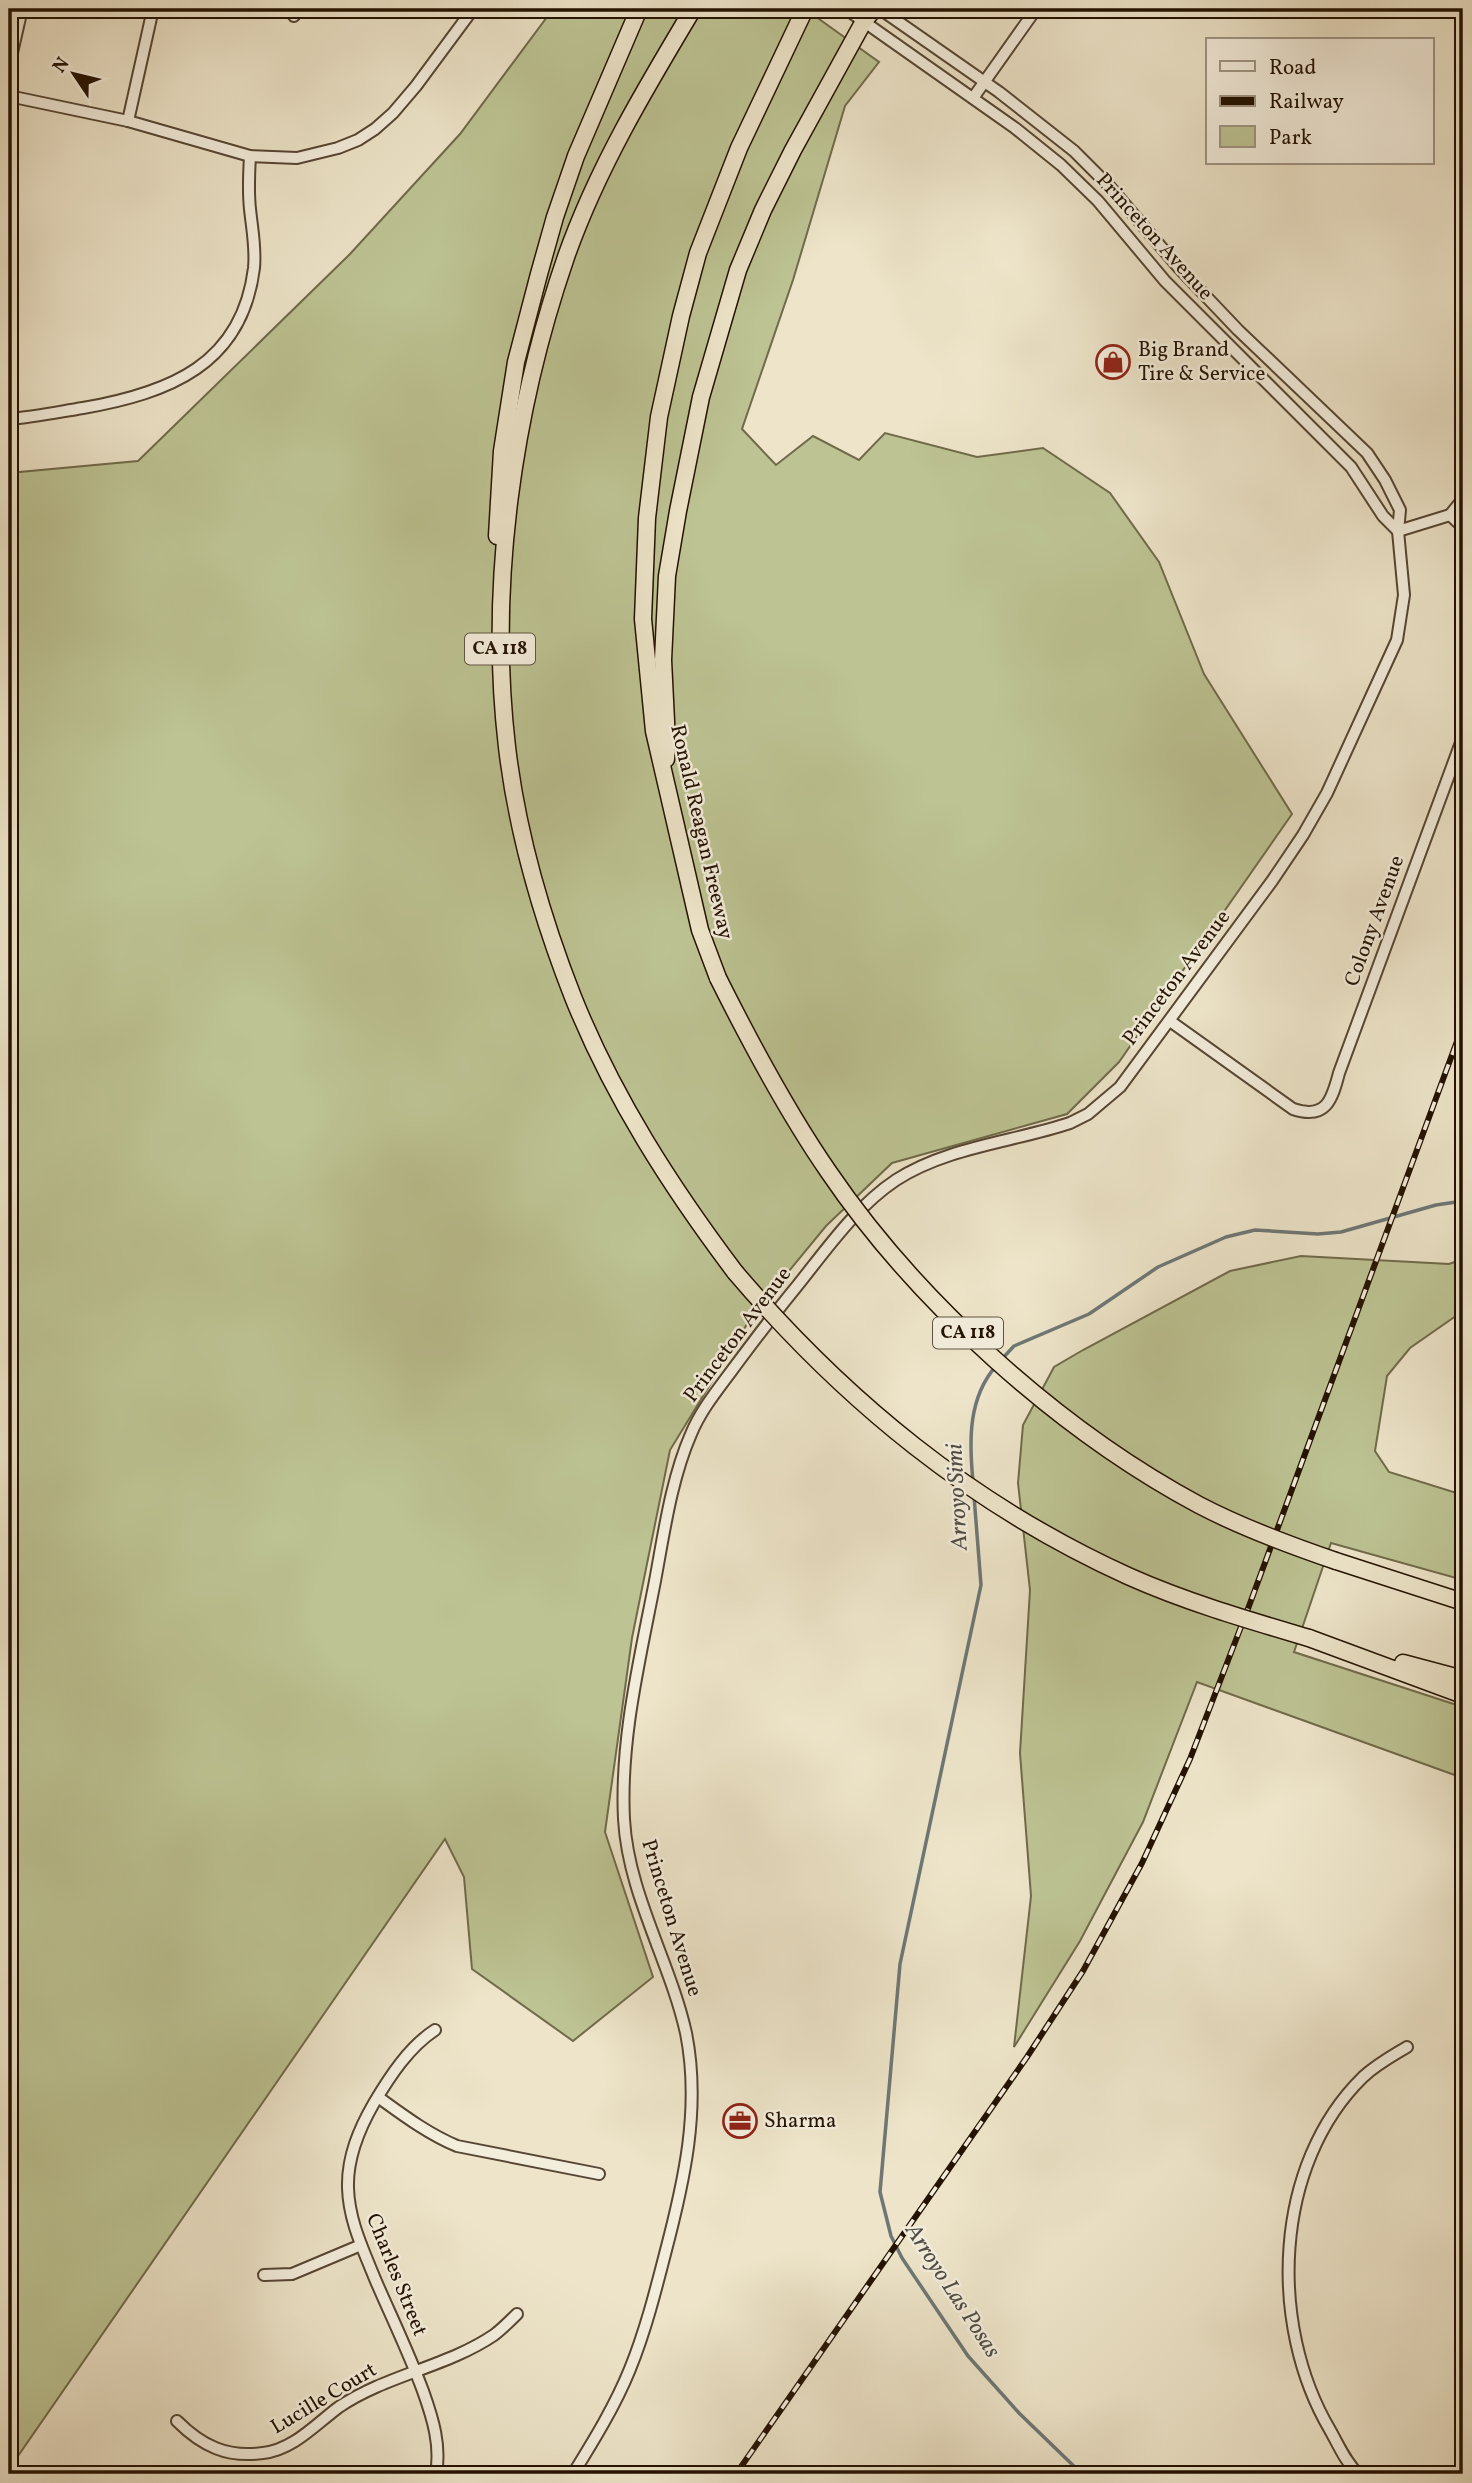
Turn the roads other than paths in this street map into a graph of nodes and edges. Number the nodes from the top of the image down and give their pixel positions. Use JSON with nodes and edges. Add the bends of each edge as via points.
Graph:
{"nodes":[{"id":1,"x":22,"y":9,"type":"edge"},
{"id":2,"x":153,"y":9,"type":"edge"},
{"id":3,"x":473,"y":9,"type":"edge"},
{"id":4,"x":639,"y":9,"type":"edge"},
{"id":5,"x":693,"y":9,"type":"edge"},
{"id":6,"x":846,"y":9,"type":"edge"},
{"id":7,"x":1036,"y":9,"type":"edge"},
{"id":8,"x":873,"y":13,"type":"edge"},
{"id":9,"x":801,"y":16,"type":"edge"},
{"id":10,"x":9,"y":66,"type":"edge"},
{"id":11,"x":985,"y":82,"type":"junction"},
{"id":12,"x":9,"y":96,"type":"edge"},
{"id":13,"x":973,"y":99,"type":"junction"},
{"id":14,"x":128,"y":121,"type":"junction"},
{"id":15,"x":250,"y":156,"type":"junction"},
{"id":16,"x":9,"y":419,"type":"edge"},
{"id":17,"x":1463,"y":499,"type":"edge"},
{"id":18,"x":1450,"y":515,"type":"junction"},
{"id":19,"x":1463,"y":527,"type":"edge"},
{"id":20,"x":1398,"y":531,"type":"junction"},
{"id":21,"x":500,"y":646,"type":"junction"},
{"id":22,"x":1463,"y":737,"type":"edge"},
{"id":23,"x":664,"y":776,"type":"junction"},
{"id":24,"x":1170,"y":1021,"type":"junction"},
{"id":25,"x":1463,"y":1602,"type":"edge"},
{"id":26,"x":1309,"y":1638,"type":"junction"},
{"id":27,"x":1463,"y":1679,"type":"edge"},
{"id":28,"x":1463,"y":1695,"type":"edge"},
{"id":29,"x":435,"y":2030,"type":"dead end"},
{"id":30,"x":1407,"y":2047,"type":"dead end"},
{"id":31,"x":377,"y":2097,"type":"junction"},
{"id":32,"x":599,"y":2174,"type":"dead end"},
{"id":33,"x":361,"y":2245,"type":"junction"},
{"id":34,"x":264,"y":2275,"type":"dead end"},
{"id":35,"x":517,"y":2314,"type":"dead end"},
{"id":36,"x":416,"y":2371,"type":"junction"},
{"id":37,"x":177,"y":2421,"type":"dead end"},
{"id":38,"x":436,"y":2474,"type":"edge"},
{"id":39,"x":573,"y":2474,"type":"edge"},
{"id":40,"x":1358,"y":2474,"type":"edge"}],
"edges":[{"from":1,"to":10,"type":"street"},
{"from":2,"to":14,"type":"street"},
{"from":3,"to":15,"type":"street","via":[[401,104],[367,134],[338,148],[297,158]]},
{"from":4,"to":21,"type":"highway","via":[[572,168],[516,362],[502,451],[496,544]]},
{"from":5,"to":21,"type":"highway","number":"CA 118","via":[[601,172],[545,324],[515,462]]},
{"from":6,"to":8,"type":"street","name":"Princeton Avenue"},
{"from":7,"to":11,"type":"street"},
{"from":8,"to":11,"type":"street","name":"Princeton Avenue"},
{"from":8,"to":13,"type":"street","name":"Princeton Avenue"},
{"from":8,"to":23,"type":"highway","via":[[763,210],[738,270],[701,397],[667,576]]},
{"from":9,"to":23,"type":"highway","name":"Ronald Reagan Freeway","number":"CA 118","via":[[739,148],[698,253],[659,417],[647,518],[643,619],[654,731]]},
{"from":11,"to":13,"type":"street"},
{"from":11,"to":20,"type":"street","name":"Princeton Avenue","via":[[1074,151],[1238,330],[1367,453],[1400,510]]},
{"from":12,"to":14,"type":"street"},
{"from":13,"to":20,"type":"street","name":"Princeton Avenue","via":[[1061,165],[1098,201],[1165,281],[1351,467],[1382,516]]},
{"from":14,"to":15,"type":"street"},
{"from":15,"to":16,"type":"street","via":[[254,264],[247,300],[217,351],[200,367],[159,389],[91,407]]},
{"from":17,"to":18,"type":"street"},
{"from":18,"to":19,"type":"street"},
{"from":18,"to":20,"type":"street"},
{"from":20,"to":24,"type":"street","name":"Princeton Avenue","via":[[1403,607],[1390,660],[1303,835]]},
{"from":21,"to":26,"type":"highway","number":"CA 118","bridge":true,"via":[[507,748],[517,810],[554,947],[620,1097],[691,1214],[735,1272],[788,1333],[850,1393],[925,1457],[985,1498],[1130,1577],[1209,1608]]},
{"from":22,"to":24,"type":"street","name":"Colony Avenue","via":[[1331,1101],[1316,1111],[1293,1108]]},
{"from":23,"to":25,"type":"highway","name":"Ronald Reagan Freeway","number":"CA 118","bridge":true,"via":[[699,930],[718,978],[771,1079],[828,1172],[917,1283],[1058,1412],[1199,1504],[1283,1543]]},
{"from":24,"to":39,"type":"street","name":"Princeton Avenue","via":[[1120,1087],[1088,1114],[1053,1129],[939,1159],[894,1181],[873,1199],[761,1331],[691,1432],[665,1530],[632,1695],[624,1794],[626,1847],[686,2036],[690,2137],[678,2205],[643,2332],[614,2404]]},
{"from":26,"to":27,"type":"highway"},
{"from":26,"to":28,"type":"highway","number":"CA 118"},
{"from":29,"to":31,"type":"street","name":"Charles Street","via":[[414,2045]]},
{"from":30,"to":40,"type":"street","via":[[1363,2077],[1327,2123],[1304,2176],[1291,2230],[1288,2285],[1295,2344],[1319,2412]]},
{"from":31,"to":32,"type":"street","via":[[457,2146]]},
{"from":31,"to":33,"type":"street","name":"Charles Street","via":[[359,2131],[348,2186],[350,2214]]},
{"from":33,"to":34,"type":"street","via":[[292,2274]]},
{"from":33,"to":36,"type":"street","name":"Charles Street"},
{"from":35,"to":36,"type":"street","name":"Lucille Court","via":[[487,2339]]},
{"from":36,"to":37,"type":"street","name":"Lucille Court","via":[[352,2400],[273,2452],[219,2451]]},
{"from":36,"to":38,"type":"street","name":"Charles Street","via":[[435,2425]]}]}
